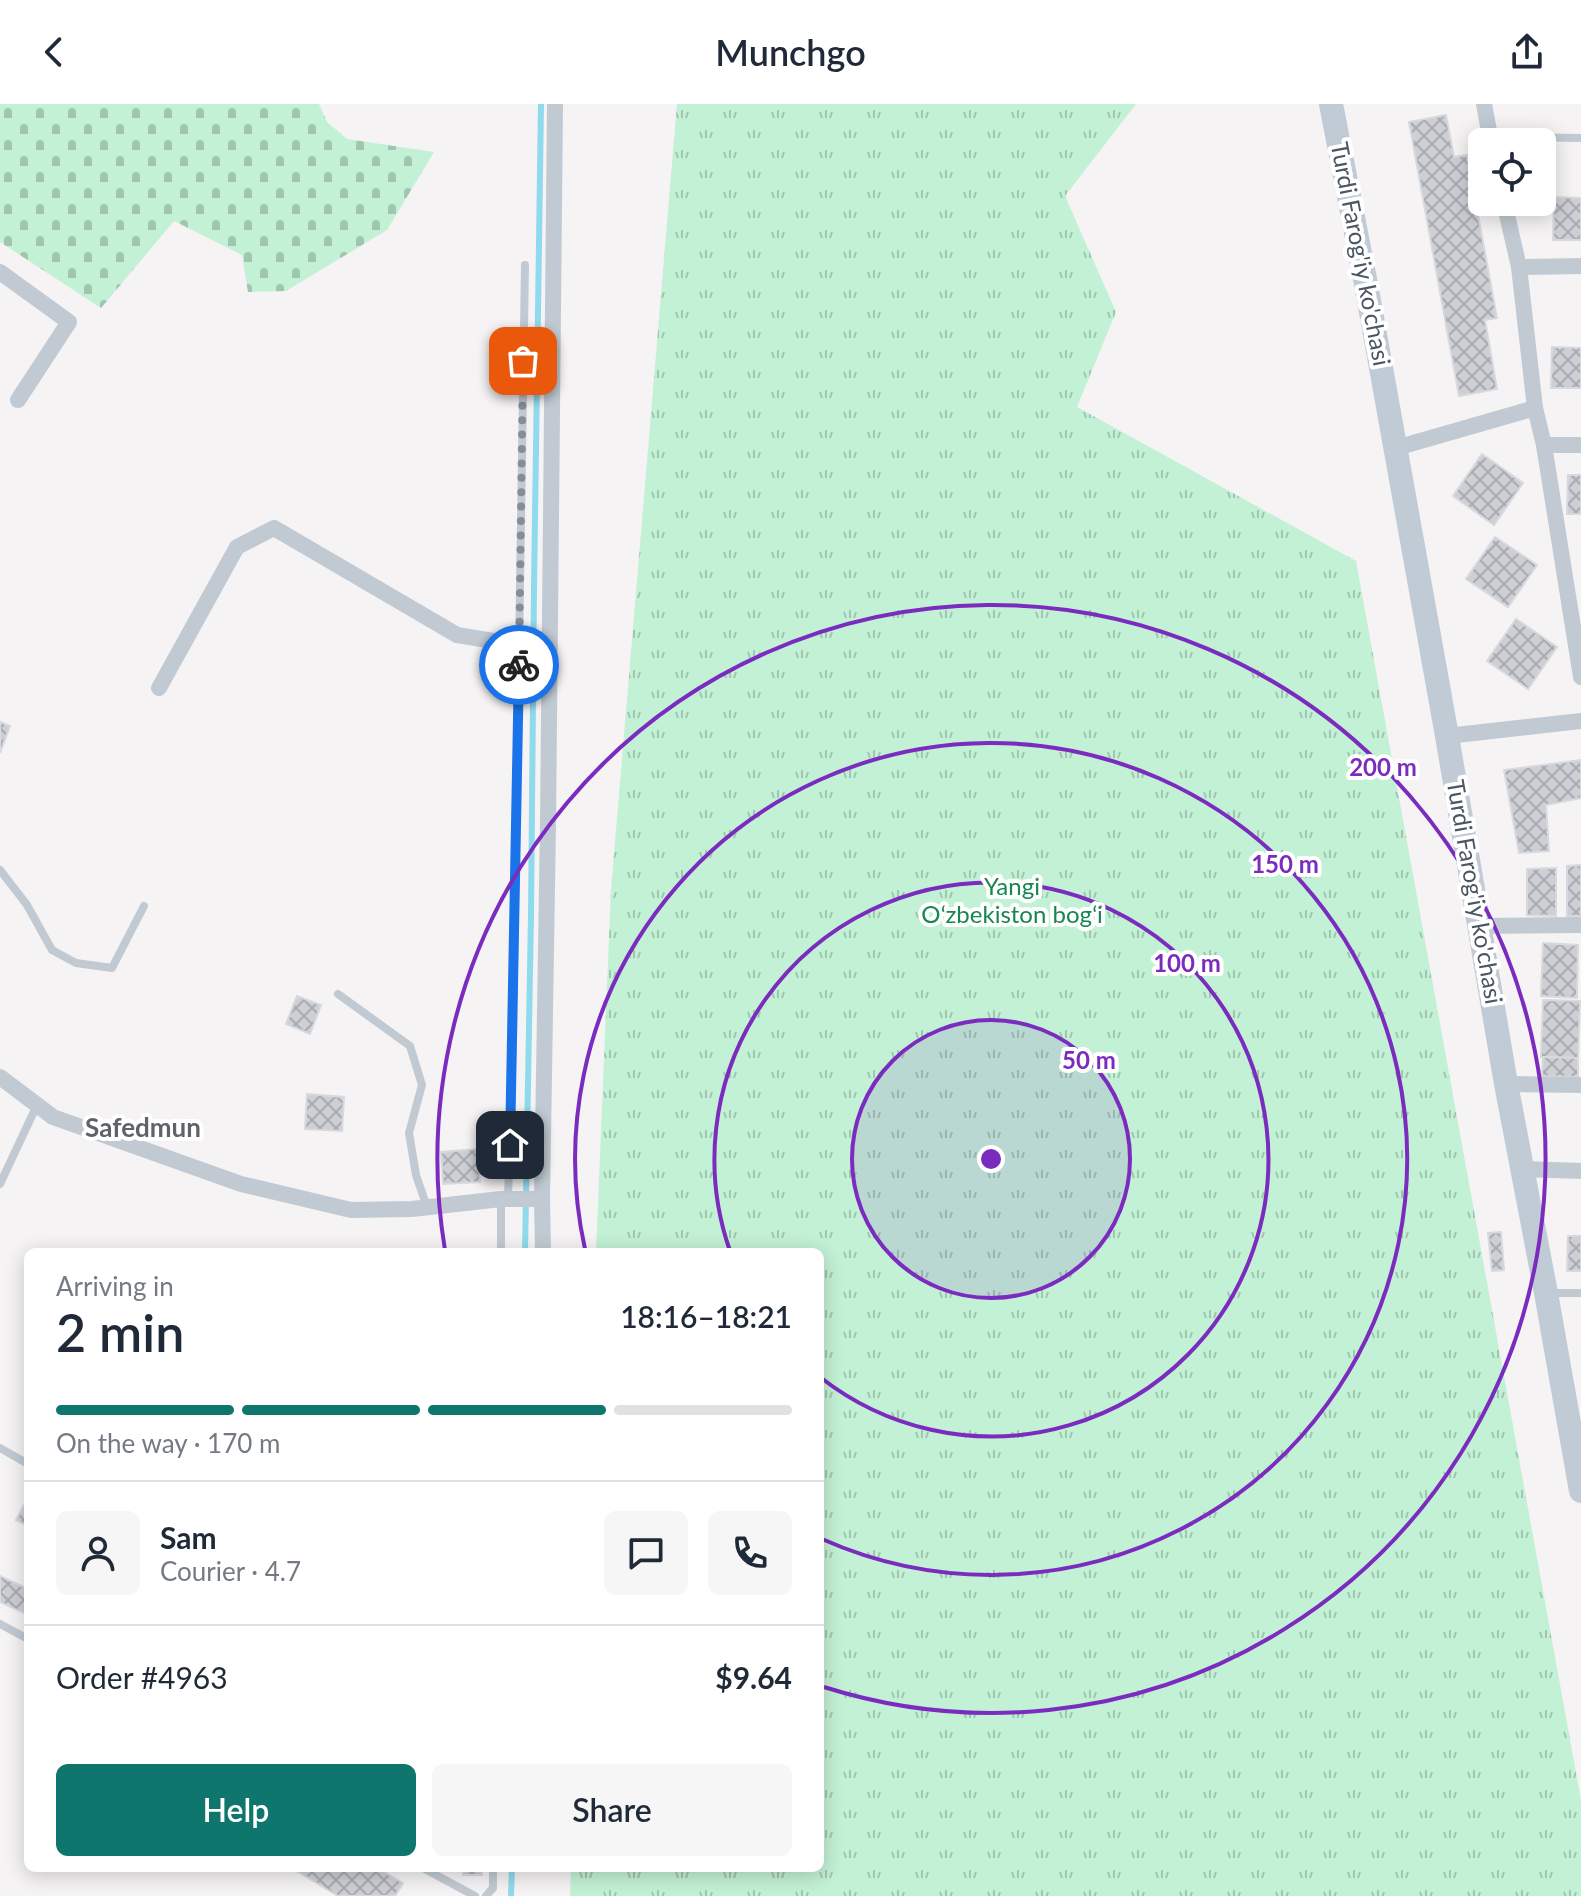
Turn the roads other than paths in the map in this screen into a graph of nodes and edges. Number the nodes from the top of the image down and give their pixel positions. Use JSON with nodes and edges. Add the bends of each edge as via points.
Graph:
{"nodes":[{"id":1,"x":555,"y":104,"type":"edge"},
{"id":2,"x":1331,"y":104,"type":"edge"},
{"id":3,"x":1484,"y":104,"type":"edge"},
{"id":4,"x":1488,"y":128,"type":"edge"},
{"id":5,"x":1581,"y":138,"type":"edge"},
{"id":6,"x":1556,"y":139,"type":"edge"},
{"id":7,"x":1507,"y":216,"type":"edge"},
{"id":8,"x":525,"y":265,"type":"dead end"},
{"id":9,"x":1581,"y":266,"type":"edge"},
{"id":10,"x":1519,"y":267,"type":"junction"},
{"id":11,"x":0,"y":272,"type":"edge"},
{"id":12,"x":18,"y":400,"type":"dead end"},
{"id":13,"x":1535,"y":408,"type":"junction"},
{"id":14,"x":1544,"y":445,"type":"junction"},
{"id":15,"x":1581,"y":445,"type":"edge"},
{"id":16,"x":1396,"y":448,"type":"junction"},
{"id":17,"x":1574,"y":587,"type":"edge"},
{"id":18,"x":534,"y":648,"type":"junction"},
{"id":19,"x":1581,"y":677,"type":"edge"},
{"id":20,"x":159,"y":688,"type":"dead end"},
{"id":21,"x":1581,"y":721,"type":"edge"},
{"id":22,"x":1447,"y":736,"type":"junction"},
{"id":23,"x":0,"y":870,"type":"edge"},
{"id":24,"x":144,"y":906,"type":"dead end"},
{"id":25,"x":1581,"y":925,"type":"edge"},
{"id":26,"x":1480,"y":926,"type":"junction"},
{"id":27,"x":338,"y":994,"type":"dead end"},
{"id":28,"x":0,"y":1077,"type":"edge"},
{"id":29,"x":1506,"y":1084,"type":"junction"},
{"id":30,"x":1581,"y":1085,"type":"edge"},
{"id":31,"x":37,"y":1105,"type":"junction"},
{"id":32,"x":1522,"y":1169,"type":"junction"},
{"id":33,"x":1581,"y":1171,"type":"edge"},
{"id":34,"x":0,"y":1184,"type":"edge"},
{"id":35,"x":507,"y":1199,"type":"junction"},
{"id":36,"x":542,"y":1199,"type":"junction"},
{"id":37,"x":427,"y":1207,"type":"junction"},
{"id":38,"x":501,"y":1248,"type":"edge"},
{"id":39,"x":543,"y":1248,"type":"edge"},
{"id":40,"x":1546,"y":1293,"type":"junction"},
{"id":41,"x":1581,"y":1293,"type":"edge"},
{"id":42,"x":0,"y":1448,"type":"edge"},
{"id":43,"x":24,"y":1462,"type":"edge"},
{"id":44,"x":1581,"y":1491,"type":"edge"},
{"id":45,"x":0,"y":1624,"type":"edge"},
{"id":46,"x":24,"y":1637,"type":"edge"},
{"id":47,"x":430,"y":1872,"type":"edge"},
{"id":48,"x":493,"y":1872,"type":"edge"},
{"id":49,"x":475,"y":1896,"type":"edge"},
{"id":50,"x":486,"y":1896,"type":"edge"}],
"edges":[{"from":1,"to":18,"type":"street"},
{"from":2,"to":16,"type":"main road","name":"Turdi Farog'iy ko'chasi"},
{"from":3,"to":4,"type":"street"},
{"from":5,"to":6,"type":"lane"},
{"from":7,"to":10,"type":"street"},
{"from":8,"to":18,"type":"lane"},
{"from":9,"to":10,"type":"street"},
{"from":10,"to":13,"type":"street"},
{"from":11,"to":12,"type":"street","via":[[69,322]]},
{"from":13,"to":14,"type":"street"},
{"from":13,"to":16,"type":"street"},
{"from":14,"to":15,"type":"street"},
{"from":14,"to":17,"type":"street"},
{"from":16,"to":22,"type":"main road","name":"Turdi Farog'iy ko'chasi"},
{"from":17,"to":19,"type":"street"},
{"from":18,"to":20,"type":"street","via":[[457,635],[274,528],[237,547]]},
{"from":18,"to":35,"type":"lane"},
{"from":18,"to":36,"type":"street","via":[[548,839]]},
{"from":21,"to":22,"type":"street"},
{"from":22,"to":26,"type":"main road","name":"Turdi Farog'iy ko'chasi"},
{"from":23,"to":24,"type":"lane","via":[[52,950],[76,963],[112,968]]},
{"from":25,"to":26,"type":"street"},
{"from":26,"to":29,"type":"main road","name":"Turdi Farog'iy ko'chasi"},
{"from":27,"to":37,"type":"lane","via":[[410,1046],[422,1085],[409,1133]]},
{"from":28,"to":31,"type":"street"},
{"from":29,"to":30,"type":"street"},
{"from":29,"to":32,"type":"main road","name":"Turdi Farog'iy ko'chasi"},
{"from":31,"to":34,"type":"lane"},
{"from":31,"to":37,"type":"street","via":[[53,1117],[241,1184],[351,1210]]},
{"from":32,"to":33,"type":"street"},
{"from":32,"to":40,"type":"main road","name":"Turdi Farog'iy ko'chasi"},
{"from":35,"to":36,"type":"street"},
{"from":35,"to":37,"type":"street"},
{"from":35,"to":38,"type":"lane"},
{"from":36,"to":39,"type":"street"},
{"from":40,"to":41,"type":"lane"},
{"from":40,"to":44,"type":"main road","name":"Turdi Farog'iy ko'chasi"},
{"from":42,"to":43,"type":"lane"},
{"from":45,"to":46,"type":"lane"},
{"from":47,"to":49,"type":"lane"},
{"from":48,"to":50,"type":"lane","via":[[493,1888]]}]}
